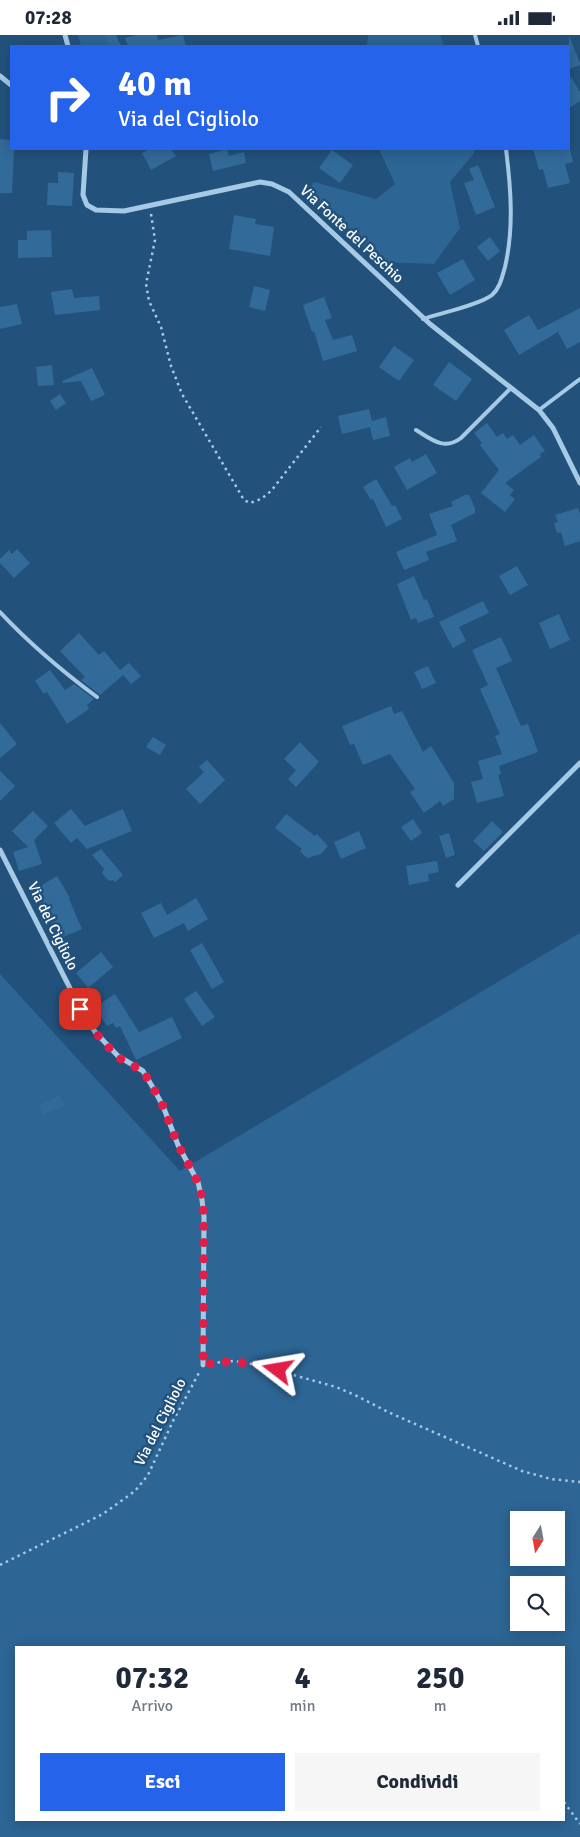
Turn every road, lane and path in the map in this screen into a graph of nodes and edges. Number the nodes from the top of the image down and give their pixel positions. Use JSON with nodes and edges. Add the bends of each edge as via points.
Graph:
{"nodes":[{"id":1,"x":0,"y":76,"type":"edge"},
{"id":2,"x":10,"y":84,"type":"edge"},
{"id":3,"x":86,"y":150,"type":"edge"},
{"id":4,"x":506,"y":150,"type":"edge"},
{"id":5,"x":149,"y":205,"type":"junction"},
{"id":6,"x":423,"y":319,"type":"junction"},
{"id":7,"x":580,"y":379,"type":"edge"},
{"id":8,"x":511,"y":388,"type":"junction"},
{"id":9,"x":539,"y":410,"type":"junction"},
{"id":10,"x":321,"y":427,"type":"dead end"},
{"id":11,"x":416,"y":430,"type":"dead end"},
{"id":12,"x":580,"y":483,"type":"edge"},
{"id":13,"x":0,"y":612,"type":"edge"},
{"id":14,"x":97,"y":697,"type":"dead end"},
{"id":15,"x":580,"y":763,"type":"edge"},
{"id":16,"x":0,"y":850,"type":"edge"},
{"id":17,"x":458,"y":885,"type":"dead end"},
{"id":18,"x":203,"y":1365,"type":"junction"},
{"id":19,"x":580,"y":1482,"type":"edge"},
{"id":20,"x":0,"y":1565,"type":"edge"},
{"id":21,"x":565,"y":1803,"type":"edge"},
{"id":22,"x":580,"y":1824,"type":"edge"}],
"edges":[{"from":1,"to":2,"type":"street"},
{"from":3,"to":5,"type":"street","name":"Via Fonte del Peschio","via":[[83,195],[87,205],[107,211]]},
{"from":4,"to":6,"type":"lane","via":[[512,223],[498,288],[485,299]]},
{"from":5,"to":6,"type":"street","name":"Via Fonte del Peschio","via":[[257,182],[277,185],[294,196]]},
{"from":5,"to":10,"type":"path","via":[[155,240],[146,284],[149,301],[161,327],[182,394],[244,501],[250,503],[266,496]]},
{"from":6,"to":8,"type":"street","name":"Via Fonte del Peschio"},
{"from":7,"to":9,"type":"lane"},
{"from":8,"to":9,"type":"street","name":"Via Fonte del Peschio"},
{"from":8,"to":11,"type":"lane","via":[[452,444],[437,443]]},
{"from":9,"to":12,"type":"street","name":"Via Fonte del Peschio","via":[[556,434]]},
{"from":13,"to":14,"type":"lane","via":[[26,639]]},
{"from":15,"to":17,"type":"street"},
{"from":16,"to":18,"type":"street","name":"Via del Cigliolo","via":[[85,1018],[118,1056],[143,1071],[198,1182],[204,1217]]},
{"from":18,"to":19,"type":"path","via":[[227,1361],[258,1365],[344,1390],[522,1471]]},
{"from":18,"to":20,"type":"path","name":"Via del Cigliolo","via":[[148,1475],[134,1491],[103,1514]]},
{"from":21,"to":22,"type":"path"}]}
